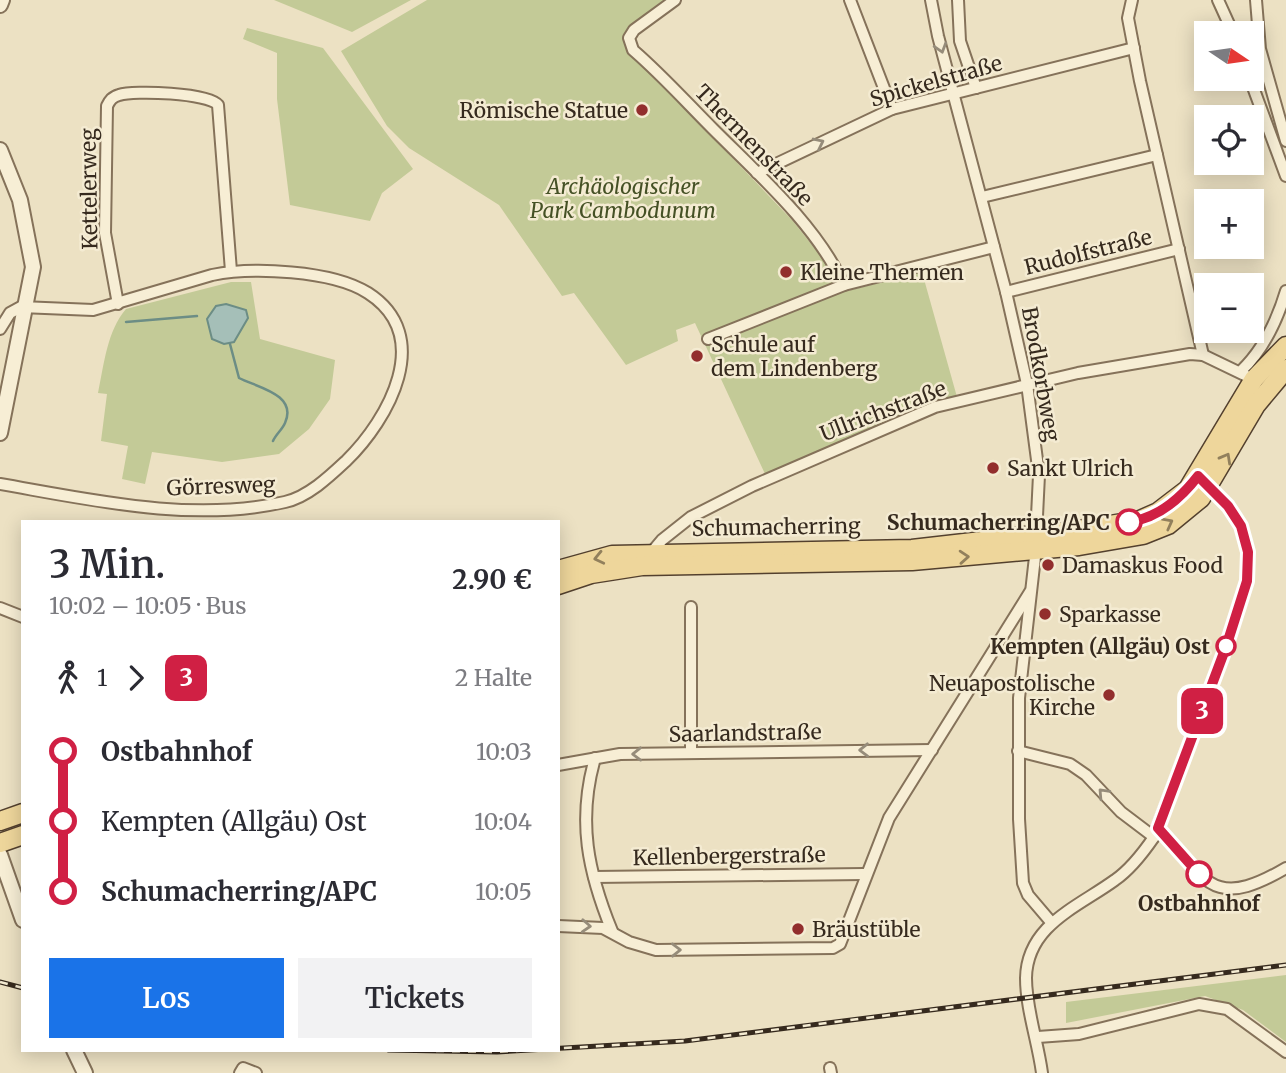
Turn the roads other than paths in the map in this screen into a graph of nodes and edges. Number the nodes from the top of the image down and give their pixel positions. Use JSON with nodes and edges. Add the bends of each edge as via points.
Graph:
{"nodes":[{"id":1,"x":2,"y":0,"type":"edge"},
{"id":2,"x":675,"y":0,"type":"edge"},
{"id":3,"x":850,"y":0,"type":"edge"},
{"id":4,"x":931,"y":0,"type":"edge"},
{"id":5,"x":958,"y":0,"type":"edge"},
{"id":6,"x":1132,"y":0,"type":"edge"},
{"id":7,"x":1218,"y":0,"type":"edge"},
{"id":8,"x":1256,"y":0,"type":"edge"},
{"id":9,"x":0,"y":5,"type":"edge"},
{"id":10,"x":1228,"y":21,"type":"edge"},
{"id":11,"x":1134,"y":48,"type":"junction"},
{"id":12,"x":976,"y":88,"type":"junction"},
{"id":13,"x":1254,"y":91,"type":"edge"},
{"id":14,"x":956,"y":94,"type":"junction"},
{"id":15,"x":892,"y":109,"type":"junction"},
{"id":16,"x":1286,"y":141,"type":"edge"},
{"id":17,"x":0,"y":150,"type":"edge"},
{"id":18,"x":1157,"y":155,"type":"junction"},
{"id":19,"x":757,"y":173,"type":"junction"},
{"id":20,"x":1286,"y":176,"type":"edge"},
{"id":21,"x":982,"y":197,"type":"junction"},
{"id":22,"x":994,"y":247,"type":"junction"},
{"id":23,"x":1179,"y":249,"type":"junction"},
{"id":24,"x":231,"y":271,"type":"junction"},
{"id":25,"x":844,"y":285,"type":"junction"},
{"id":26,"x":1286,"y":291,"type":"edge"},
{"id":27,"x":1006,"y":292,"type":"junction"},
{"id":28,"x":118,"y":304,"type":"junction"},
{"id":29,"x":26,"y":306,"type":"junction"},
{"id":30,"x":0,"y":329,"type":"edge"},
{"id":31,"x":708,"y":339,"type":"dead end"},
{"id":32,"x":1286,"y":346,"type":"edge"},
{"id":33,"x":1203,"y":355,"type":"junction"},
{"id":34,"x":1286,"y":369,"type":"edge"},
{"id":35,"x":1255,"y":380,"type":"junction"},
{"id":36,"x":1027,"y":384,"type":"junction"},
{"id":37,"x":0,"y":433,"type":"edge"},
{"id":38,"x":1204,"y":482,"type":"junction"},
{"id":39,"x":0,"y":484,"type":"edge"},
{"id":40,"x":1036,"y":543,"type":"junction"},
{"id":41,"x":651,"y":553,"type":"junction"},
{"id":42,"x":680,"y":558,"type":"junction"},
{"id":43,"x":560,"y":569,"type":"edge"},
{"id":44,"x":560,"y":584,"type":"edge"},
{"id":45,"x":1032,"y":588,"type":"junction"},
{"id":46,"x":691,"y":607,"type":"dead end"},
{"id":47,"x":0,"y":608,"type":"edge"},
{"id":48,"x":21,"y":616,"type":"edge"},
{"id":49,"x":932,"y":750,"type":"junction"},
{"id":50,"x":1018,"y":751,"type":"junction"},
{"id":51,"x":691,"y":753,"type":"junction"},
{"id":52,"x":595,"y":758,"type":"junction"},
{"id":53,"x":560,"y":765,"type":"edge"},
{"id":54,"x":21,"y":814,"type":"edge"},
{"id":55,"x":0,"y":821,"type":"edge"},
{"id":56,"x":1156,"y":833,"type":"junction"},
{"id":57,"x":21,"y":836,"type":"edge"},
{"id":58,"x":0,"y":844,"type":"edge"},
{"id":59,"x":0,"y":855,"type":"edge"},
{"id":60,"x":1286,"y":868,"type":"edge"},
{"id":61,"x":864,"y":874,"type":"junction"},
{"id":62,"x":0,"y":877,"type":"edge"},
{"id":63,"x":594,"y":877,"type":"junction"},
{"id":64,"x":11,"y":888,"type":"junction"},
{"id":65,"x":21,"y":914,"type":"edge"},
{"id":66,"x":1051,"y":922,"type":"junction"},
{"id":67,"x":560,"y":926,"type":"edge"},
{"id":68,"x":612,"y":931,"type":"junction"},
{"id":69,"x":1038,"y":1037,"type":"junction"},
{"id":70,"x":75,"y":1052,"type":"edge"},
{"id":71,"x":1286,"y":1052,"type":"edge"},
{"id":72,"x":85,"y":1073,"type":"edge"},
{"id":73,"x":240,"y":1073,"type":"edge"},
{"id":74,"x":256,"y":1073,"type":"edge"},
{"id":75,"x":1042,"y":1073,"type":"edge"}],
"edges":[{"from":1,"to":9,"type":"street"},
{"from":2,"to":19,"type":"street","name":"Thermenstraße","via":[[634,30],[629,38],[633,50]]},
{"from":3,"to":15,"type":"street"},
{"from":4,"to":14,"type":"street","name":"Brodkorbweg","one_way":true},
{"from":5,"to":12,"type":"street","via":[[960,41]]},
{"from":6,"to":11,"type":"street","via":[[1128,18]]},
{"from":7,"to":10,"type":"street"},
{"from":8,"to":16,"type":"street","via":[[1259,48]]},
{"from":11,"to":12,"type":"street","name":"Spickelstraße"},
{"from":11,"to":18,"type":"street"},
{"from":12,"to":14,"type":"street","name":"Spickelstraße"},
{"from":13,"to":20,"type":"street"},
{"from":14,"to":15,"type":"street","name":"Spickelstraße"},
{"from":14,"to":21,"type":"street","name":"Brodkorbweg"},
{"from":19,"to":15,"type":"street","name":"Spickelstraße","one_way":true},
{"from":17,"to":29,"type":"street","via":[[28,234],[33,267]]},
{"from":18,"to":21,"type":"street"},
{"from":18,"to":23,"type":"street"},
{"from":19,"to":25,"type":"street","name":"Thermenstraße","via":[[833,261]]},
{"from":21,"to":22,"type":"street","name":"Brodkorbweg"},
{"from":22,"to":25,"type":"street"},
{"from":22,"to":27,"type":"street","name":"Brodkorbweg"},
{"from":23,"to":27,"type":"street","name":"Rudolfstraße"},
{"from":23,"to":33,"type":"street"},
{"from":24,"to":28,"type":"street","name":"Görresweg"},
{"from":24,"to":28,"type":"street","name":"Kettelerweg","via":[[218,105],[206,97],[117,95],[107,106],[105,233]]},
{"from":24,"to":39,"type":"street","name":"Görresweg","via":[[284,272],[336,281],[367,292],[395,322],[400,370],[390,402],[361,446],[332,474],[288,502],[234,508],[164,508]]},
{"from":25,"to":31,"type":"street"},
{"from":26,"to":35,"type":"street","via":[[1256,358]]},
{"from":27,"to":36,"type":"street","name":"Brodkorbweg"},
{"from":28,"to":29,"type":"street","name":"Görresweg","via":[[68,311]]},
{"from":29,"to":30,"type":"street","via":[[10,313]]},
{"from":29,"to":37,"type":"street"},
{"from":32,"to":35,"type":"main road","name":"Schumacherring"},
{"from":33,"to":35,"type":"street","name":"Ullrichstraße"},
{"from":33,"to":36,"type":"street","name":"Ullrichstraße"},
{"from":34,"to":35,"type":"main road","name":"Schumacherring"},
{"from":35,"to":38,"type":"main road","name":"Schumacherring","via":[[1252,413]]},
{"from":36,"to":40,"type":"street","name":"Brodkorbweg","via":[[1039,475]]},
{"from":36,"to":41,"type":"street","name":"Ullrichstraße","via":[[935,407],[752,486],[691,517]]},
{"from":38,"to":40,"type":"main road","name":"Schumacherring","via":[[1140,520]]},
{"from":38,"to":56,"type":"street","via":[[1228,506],[1245,537],[1247,581]]},
{"from":40,"to":42,"type":"main road","name":"Schumacherring"},
{"from":40,"to":45,"type":"street","name":"Brodkorbweg"},
{"from":41,"to":42,"type":"main road","name":"Schumacherring"},
{"from":41,"to":43,"type":"main road","name":"Schumacherring","one_way":true,"via":[[612,555]]},
{"from":42,"to":44,"type":"main road","name":"Schumacherring"},
{"from":45,"to":49,"type":"street"},
{"from":45,"to":50,"type":"street","name":"Brodkorbweg","via":[[1019,698]]},
{"from":46,"to":51,"type":"street"},
{"from":47,"to":48,"type":"street"},
{"from":49,"to":51,"type":"street","name":"Saarlandstraße","one_way":true},
{"from":49,"to":61,"type":"street","via":[[889,818]]},
{"from":56,"to":50,"type":"street","one_way":true,"via":[[1121,812],[1070,764]]},
{"from":50,"to":66,"type":"street","name":"Brodkorbweg","via":[[1023,884]]},
{"from":51,"to":52,"type":"street","name":"Saarlandstraße","one_way":true},
{"from":52,"to":53,"type":"street","name":"Saarlandstraße"},
{"from":52,"to":63,"type":"street","via":[[584,834]]},
{"from":54,"to":55,"type":"main road"},
{"from":56,"to":60,"type":"street","via":[[1219,889],[1249,887]]},
{"from":56,"to":66,"type":"street","via":[[1139,859],[1117,879]]},
{"from":57,"to":58,"type":"main road"},
{"from":59,"to":64,"type":"street"},
{"from":61,"to":63,"type":"street","name":"Kellenbergerstraße"},
{"from":68,"to":61,"type":"street","one_way":true,"via":[[656,950],[833,948],[847,931]]},
{"from":62,"to":64,"type":"street"},
{"from":63,"to":68,"type":"street"},
{"from":64,"to":65,"type":"street"},
{"from":66,"to":69,"type":"street","via":[[1032,947],[1027,978]]},
{"from":67,"to":68,"type":"street","one_way":true,"via":[[589,925]]},
{"from":69,"to":71,"type":"street","via":[[1079,1034],[1199,1004],[1227,1009]]},
{"from":69,"to":75,"type":"street"},
{"from":70,"to":72,"type":"street"},
{"from":73,"to":74,"type":"street","via":[[243,1068]]}]}
